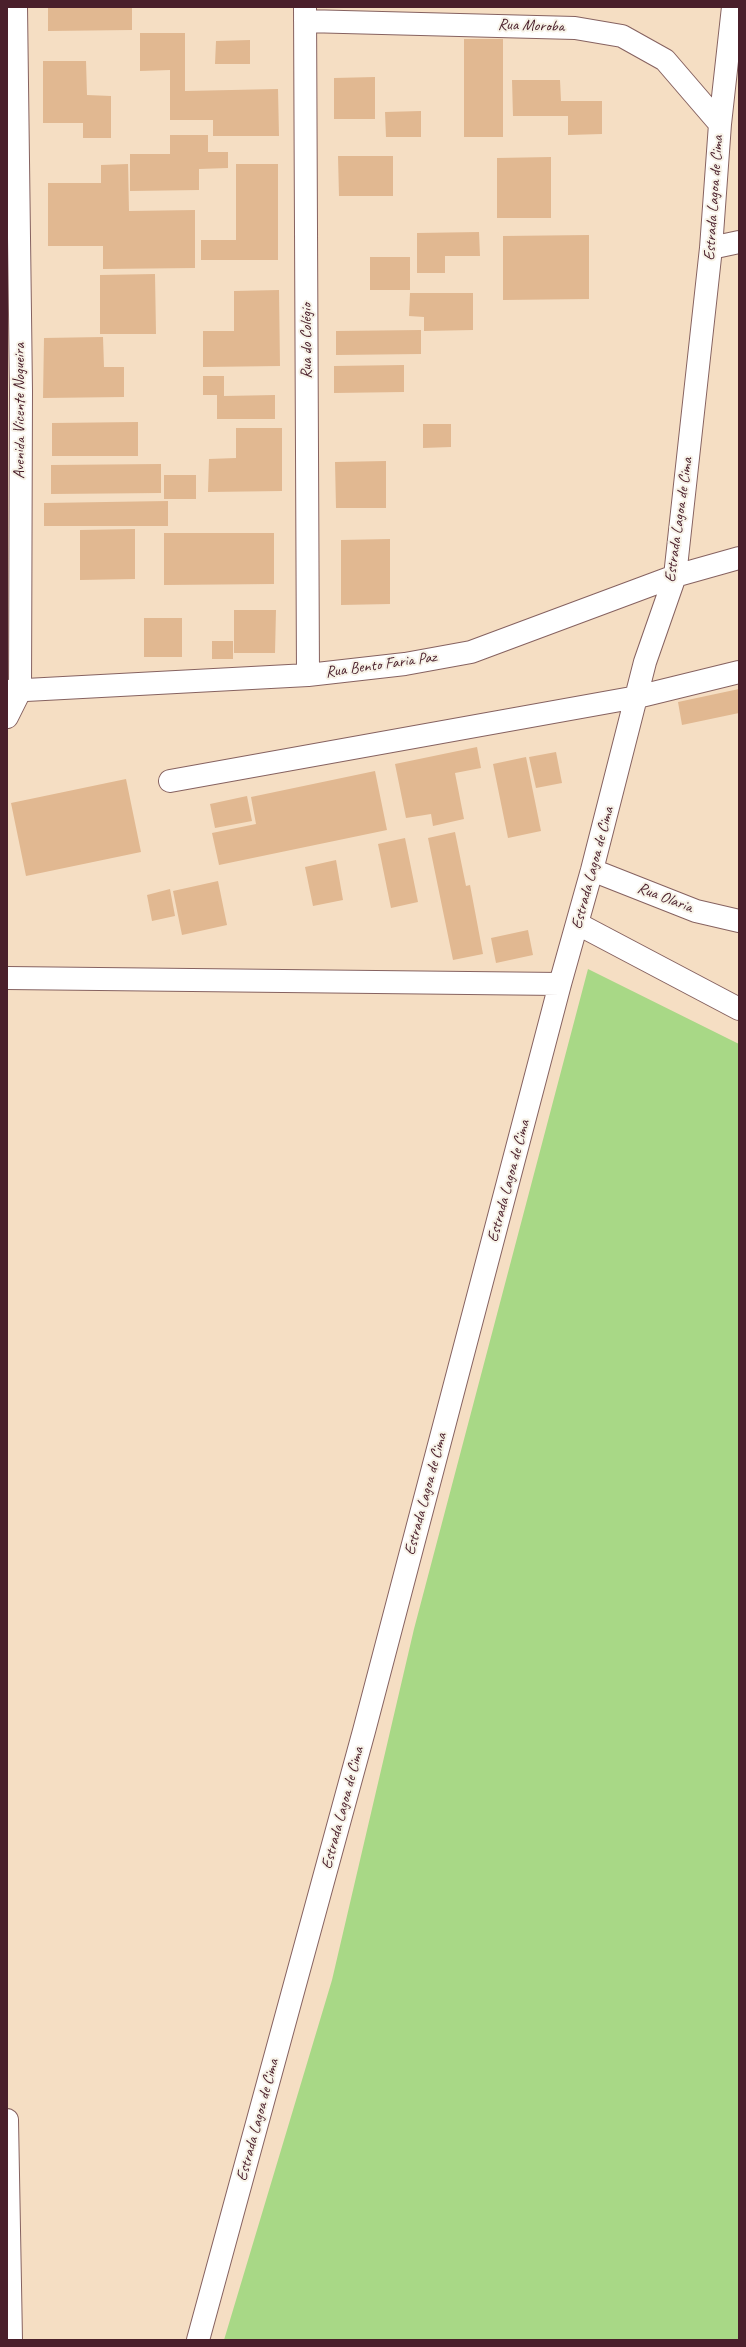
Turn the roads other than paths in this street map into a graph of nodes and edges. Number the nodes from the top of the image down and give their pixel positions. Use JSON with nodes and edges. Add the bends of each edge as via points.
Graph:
{"nodes":[{"id":1,"x":16,"y":7,"type":"edge"},
{"id":2,"x":733,"y":7,"type":"edge"},
{"id":3,"x":305,"y":14,"type":"edge"},
{"id":4,"x":720,"y":124,"type":"junction"},
{"id":5,"x":739,"y":242,"type":"edge"},
{"id":6,"x":711,"y":248,"type":"junction"},
{"id":7,"x":739,"y":558,"type":"edge"},
{"id":8,"x":674,"y":576,"type":"junction"},
{"id":9,"x":739,"y":672,"type":"edge"},
{"id":10,"x":308,"y":675,"type":"junction"},
{"id":11,"x":14,"y":691,"type":"edge"},
{"id":12,"x":637,"y":697,"type":"junction"},
{"id":13,"x":7,"y":717,"type":"edge"},
{"id":14,"x":170,"y":781,"type":"dead end"},
{"id":15,"x":592,"y":870,"type":"junction"},
{"id":16,"x":739,"y":921,"type":"edge"},
{"id":17,"x":578,"y":924,"type":"junction"},
{"id":18,"x":7,"y":978,"type":"edge"},
{"id":19,"x":560,"y":984,"type":"junction"},
{"id":20,"x":739,"y":1009,"type":"edge"},
{"id":21,"x":7,"y":2120,"type":"edge"},
{"id":22,"x":11,"y":2340,"type":"edge"},
{"id":23,"x":198,"y":2340,"type":"edge"}],
"edges":[{"from":1,"to":11,"type":"street","name":"Avenida Vicente Nogueira","via":[[21,391]]},
{"from":2,"to":4,"type":"street","name":"Estrada Lagoa de Cima"},
{"from":3,"to":4,"type":"street","name":"Rua Moroba","via":[[575,28],[622,36],[665,60]]},
{"from":3,"to":10,"type":"street","name":"Rua do Colégio"},
{"from":4,"to":6,"type":"street","name":"Estrada Lagoa de Cima"},
{"from":5,"to":6,"type":"street"},
{"from":6,"to":8,"type":"street","name":"Estrada Lagoa de Cima"},
{"from":7,"to":8,"type":"street","name":"Rua Bento Faria Paz"},
{"from":8,"to":10,"type":"street","name":"Rua Bento Faria Paz","via":[[471,652],[405,664]]},
{"from":8,"to":12,"type":"street","name":"Estrada Lagoa de Cima","via":[[645,662]]},
{"from":9,"to":12,"type":"street"},
{"from":10,"to":11,"type":"street","name":"Rua Bento Faria Paz"},
{"from":11,"to":13,"type":"street","name":"Avenida Vicente Nogueira"},
{"from":12,"to":14,"type":"street"},
{"from":12,"to":15,"type":"street","name":"Estrada Lagoa de Cima"},
{"from":15,"to":16,"type":"street","name":"Rua Olaria","via":[[696,911]]},
{"from":15,"to":17,"type":"street","name":"Estrada Lagoa de Cima"},
{"from":17,"to":19,"type":"street","name":"Estrada Lagoa de Cima"},
{"from":17,"to":20,"type":"street"},
{"from":18,"to":19,"type":"street"},
{"from":19,"to":23,"type":"street","name":"Estrada Lagoa de Cima","via":[[364,1731]]},
{"from":21,"to":22,"type":"street"}]}
